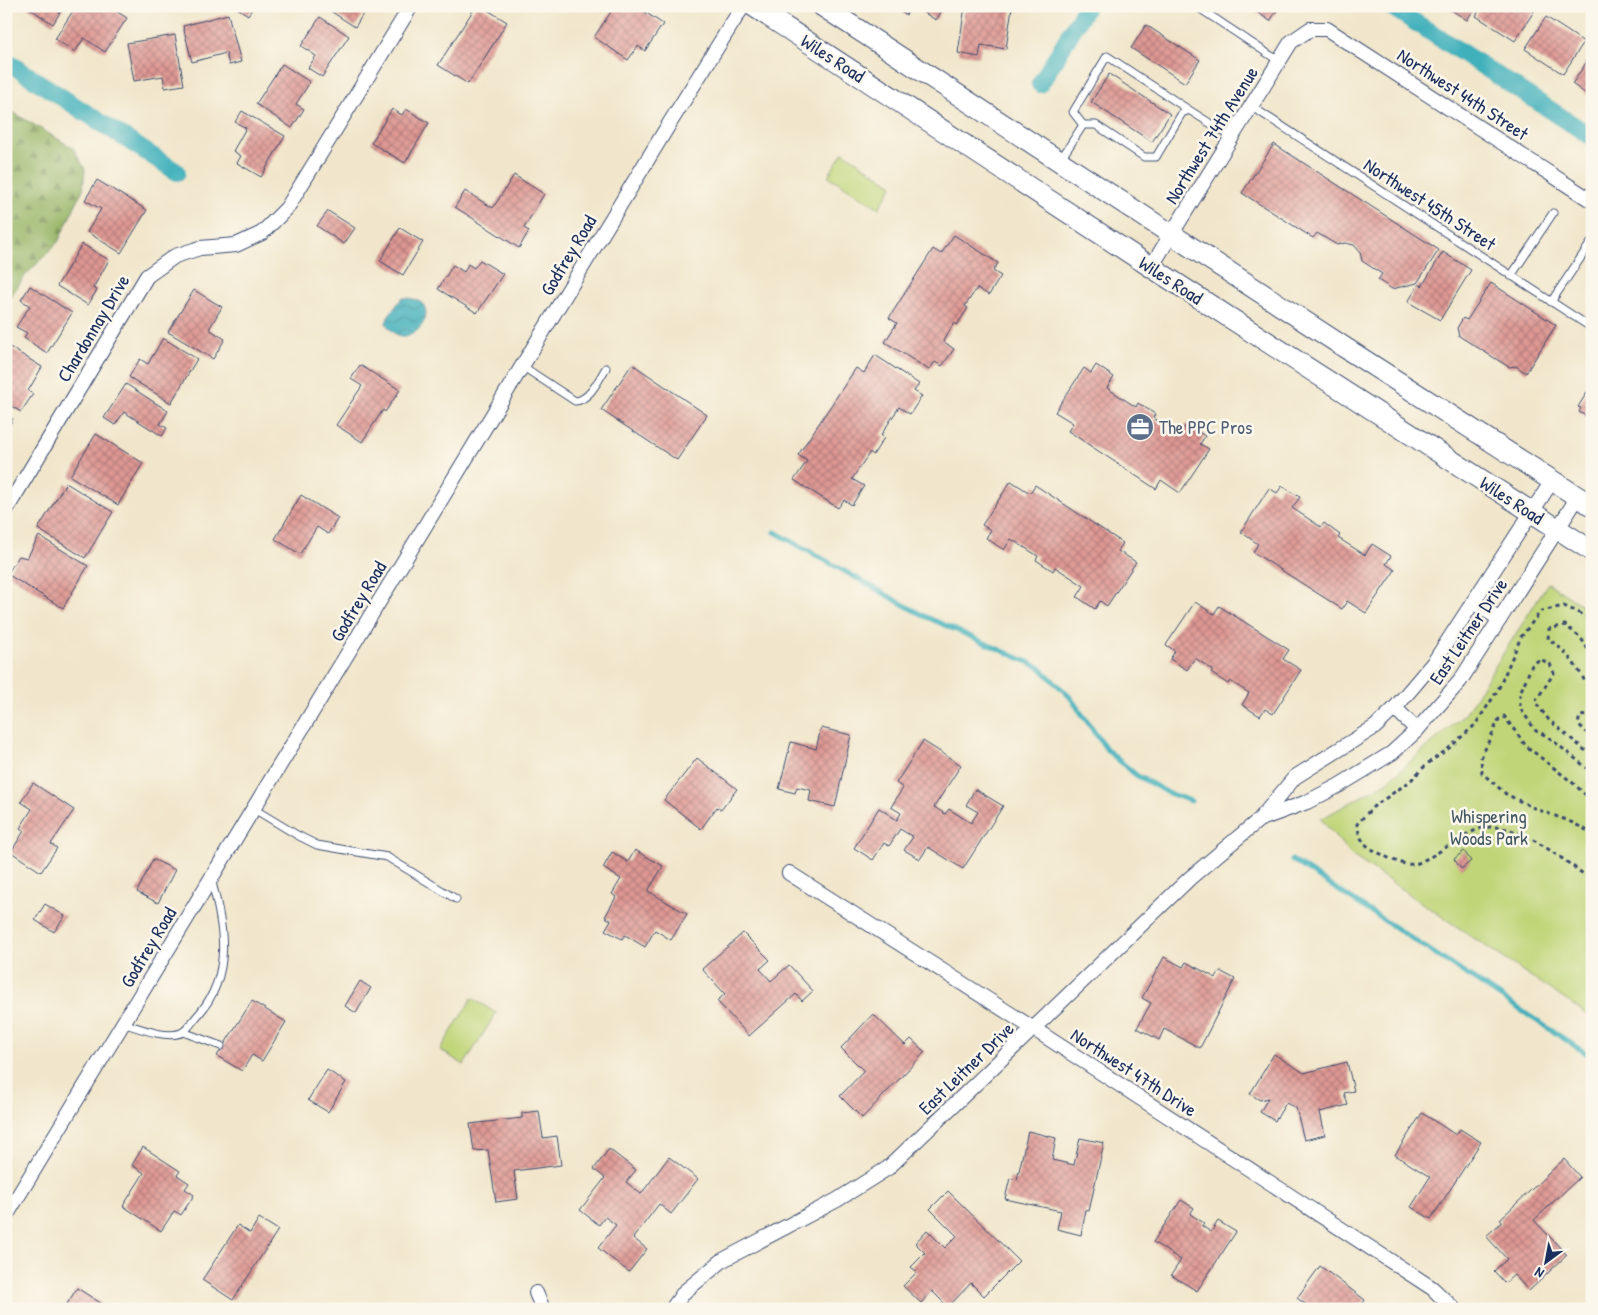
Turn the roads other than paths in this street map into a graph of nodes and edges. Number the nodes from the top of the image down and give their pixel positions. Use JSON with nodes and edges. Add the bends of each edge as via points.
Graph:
{"nodes":[{"id":1,"x":411,"y":6,"type":"edge"},
{"id":2,"x":743,"y":6,"type":"edge"},
{"id":3,"x":753,"y":6,"type":"edge"},
{"id":4,"x":822,"y":6,"type":"edge"},
{"id":5,"x":1196,"y":6,"type":"edge"},
{"id":6,"x":1310,"y":30,"type":"joint"},
{"id":7,"x":1279,"y":61,"type":"junction"},
{"id":8,"x":1251,"y":106,"type":"junction"},
{"id":9,"x":1189,"y":110,"type":"junction"},
{"id":10,"x":1083,"y":125,"type":"junction"},
{"id":11,"x":1232,"y":137,"type":"junction"},
{"id":12,"x":1059,"y":162,"type":"junction"},
{"id":13,"x":1592,"y":200,"type":"edge"},
{"id":14,"x":1553,"y":213,"type":"dead end"},
{"id":15,"x":1172,"y":235,"type":"junction"},
{"id":16,"x":1592,"y":240,"type":"edge"},
{"id":17,"x":1151,"y":267,"type":"junction"},
{"id":18,"x":1511,"y":276,"type":"junction"},
{"id":19,"x":1551,"y":302,"type":"junction"},
{"id":20,"x":1592,"y":328,"type":"edge"},
{"id":21,"x":522,"y":366,"type":"junction"},
{"id":22,"x":606,"y":368,"type":"dead end"},
{"id":23,"x":1552,"y":481,"type":"junction"},
{"id":24,"x":1585,"y":502,"type":"edge"},
{"id":25,"x":6,"y":510,"type":"edge"},
{"id":26,"x":1532,"y":512,"type":"junction"},
{"id":27,"x":1558,"y":529,"type":"junction"},
{"id":28,"x":1592,"y":551,"type":"edge"},
{"id":29,"x":1473,"y":602,"type":"junction"},
{"id":30,"x":1500,"y":619,"type":"junction"},
{"id":31,"x":1396,"y":708,"type":"junction"},
{"id":32,"x":1417,"y":730,"type":"junction"},
{"id":33,"x":254,"y":809,"type":"junction"},
{"id":34,"x":1260,"y":819,"type":"junction"},
{"id":35,"x":789,"y":873,"type":"dead end"},
{"id":36,"x":211,"y":879,"type":"junction"},
{"id":37,"x":456,"y":899,"type":"dead end"},
{"id":38,"x":123,"y":1023,"type":"junction"},
{"id":39,"x":1034,"y":1029,"type":"junction"},
{"id":40,"x":183,"y":1032,"type":"junction"},
{"id":41,"x":221,"y":1046,"type":"dead end"},
{"id":42,"x":6,"y":1216,"type":"edge"},
{"id":43,"x":536,"y":1293,"type":"dead end"},
{"id":44,"x":543,"y":1309,"type":"edge"},
{"id":45,"x":672,"y":1309,"type":"edge"},
{"id":46,"x":1454,"y":1309,"type":"edge"}],
"edges":[{"from":1,"to":25,"type":"street","name":"Chardonnay Drive","via":[[287,208],[262,232],[236,245],[200,248],[175,256],[147,276]]},
{"from":2,"to":21,"type":"street","name":"Godfrey Road"},
{"from":3,"to":17,"type":"main road","name":"Wiles Road"},
{"from":4,"to":12,"type":"main road","name":"Wiles Road"},
{"from":5,"to":7,"type":"lane"},
{"from":6,"to":7,"type":"street","name":"Northwest 74th Avenue","via":[[1291,42]]},
{"from":6,"to":13,"type":"street","name":"Northwest 44th Street","via":[[1327,29]]},
{"from":7,"to":8,"type":"street","name":"Northwest 74th Avenue"},
{"from":8,"to":11,"type":"street","name":"Northwest 74th Avenue"},
{"from":8,"to":18,"type":"lane","name":"Northwest 45th Street"},
{"from":9,"to":10,"type":"lane","via":[[1182,113],[1156,157],[1144,157],[1096,125]]},
{"from":9,"to":10,"type":"lane","via":[[1107,56],[1073,112]]},
{"from":9,"to":11,"type":"lane"},
{"from":10,"to":12,"type":"lane"},
{"from":11,"to":15,"type":"street","name":"Northwest 74th Avenue"},
{"from":12,"to":15,"type":"main road","name":"Wiles Road"},
{"from":14,"to":18,"type":"lane"},
{"from":15,"to":17,"type":"street","name":"Northwest 74th Avenue"},
{"from":15,"to":23,"type":"main road","name":"Wiles Road"},
{"from":16,"to":19,"type":"lane"},
{"from":17,"to":26,"type":"main road","name":"Wiles Road"},
{"from":18,"to":19,"type":"lane","name":"Northwest 45th Street"},
{"from":19,"to":20,"type":"lane","name":"Northwest 45th Street"},
{"from":21,"to":22,"type":"lane","via":[[575,401],[593,389]]},
{"from":21,"to":33,"type":"street","name":"Godfrey Road"},
{"from":23,"to":24,"type":"main road","name":"Wiles Road"},
{"from":23,"to":26,"type":"street","name":"East Leitner Drive"},
{"from":24,"to":27,"type":"street","name":"East Leitner Drive"},
{"from":26,"to":27,"type":"main road","name":"Wiles Road"},
{"from":26,"to":29,"type":"street","name":"East Leitner Drive"},
{"from":27,"to":28,"type":"main road","name":"Wiles Road"},
{"from":27,"to":30,"type":"street","name":"East Leitner Drive"},
{"from":29,"to":30,"type":"street"},
{"from":29,"to":31,"type":"street","name":"East Leitner Drive","via":[[1434,662]]},
{"from":30,"to":32,"type":"street","name":"East Leitner Drive","via":[[1460,681]]},
{"from":31,"to":32,"type":"street"},
{"from":31,"to":34,"type":"street","name":"East Leitner Drive","via":[[1375,727],[1295,777]]},
{"from":32,"to":34,"type":"street","name":"East Leitner Drive","via":[[1392,753],[1338,786],[1307,802]]},
{"from":33,"to":36,"type":"street","name":"Godfrey Road"},
{"from":33,"to":37,"type":"lane","via":[[318,845],[387,857]]},
{"from":34,"to":39,"type":"street","name":"East Leitner Drive","via":[[1190,878]]},
{"from":35,"to":39,"type":"street","name":"Northwest 47th Drive"},
{"from":36,"to":38,"type":"street","name":"Godfrey Road"},
{"from":36,"to":40,"type":"lane","via":[[224,944],[223,962],[205,1007]]},
{"from":38,"to":40,"type":"lane","via":[[156,1033]]},
{"from":38,"to":42,"type":"street","name":"Godfrey Road"},
{"from":39,"to":45,"type":"street","name":"East Leitner Drive","via":[[888,1168],[837,1200],[723,1260],[684,1292]]},
{"from":39,"to":46,"type":"street","name":"Northwest 47th Drive","via":[[1432,1288]]},
{"from":40,"to":41,"type":"lane"},
{"from":43,"to":44,"type":"street"}]}
